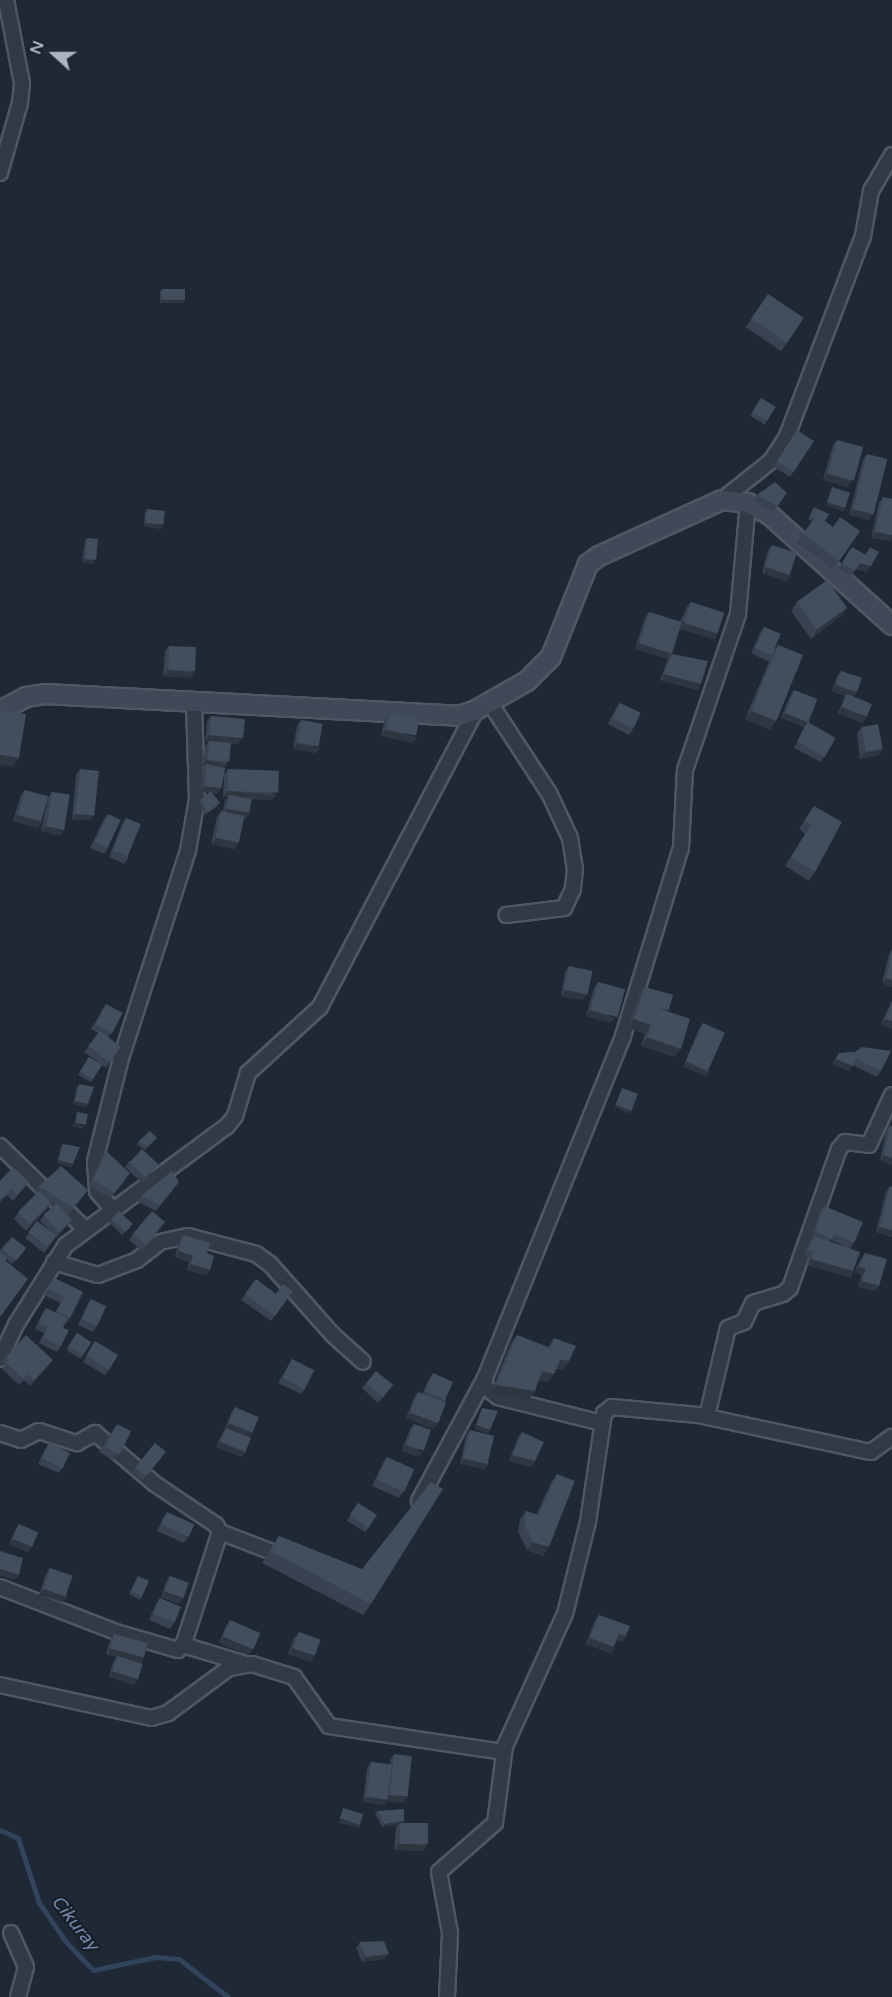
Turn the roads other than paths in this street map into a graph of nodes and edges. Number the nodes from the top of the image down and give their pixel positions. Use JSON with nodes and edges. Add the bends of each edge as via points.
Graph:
{"nodes":[{"id":1,"x":6,"y":0,"type":"edge"},
{"id":2,"x":892,"y":155,"type":"edge"},
{"id":3,"x":0,"y":173,"type":"edge"},
{"id":4,"x":722,"y":500,"type":"junction"},
{"id":5,"x":748,"y":503,"type":"junction"},
{"id":6,"x":892,"y":625,"type":"edge"},
{"id":7,"x":194,"y":701,"type":"junction"},
{"id":8,"x":483,"y":706,"type":"junction"},
{"id":9,"x":0,"y":711,"type":"edge"},
{"id":10,"x":506,"y":915,"type":"dead end"},
{"id":11,"x":892,"y":1095,"type":"edge"},
{"id":12,"x":0,"y":1146,"type":"edge"},
{"id":13,"x":112,"y":1209,"type":"junction"},
{"id":14,"x":85,"y":1229,"type":"junction"},
{"id":15,"x":54,"y":1262,"type":"junction"},
{"id":16,"x":0,"y":1359,"type":"edge"},
{"id":17,"x":363,"y":1362,"type":"dead end"},
{"id":18,"x":485,"y":1378,"type":"junction"},
{"id":19,"x":707,"y":1416,"type":"junction"},
{"id":20,"x":602,"y":1423,"type":"junction"},
{"id":21,"x":0,"y":1433,"type":"edge"},
{"id":22,"x":892,"y":1437,"type":"edge"},
{"id":23,"x":413,"y":1510,"type":"edge"},
{"id":24,"x":220,"y":1532,"type":"junction"},
{"id":25,"x":303,"y":1564,"type":"edge"},
{"id":26,"x":0,"y":1587,"type":"edge"},
{"id":27,"x":183,"y":1645,"type":"junction"},
{"id":28,"x":243,"y":1663,"type":"junction"},
{"id":29,"x":0,"y":1685,"type":"edge"},
{"id":30,"x":504,"y":1752,"type":"junction"},
{"id":31,"x":11,"y":1933,"type":"dead end"},
{"id":32,"x":18,"y":1997,"type":"edge"},
{"id":33,"x":447,"y":1997,"type":"edge"}],
"edges":[{"from":1,"to":3,"type":"street","via":[[22,83]]},
{"from":2,"to":4,"type":"street","via":[[871,191],[863,236],[787,436],[771,461]]},
{"from":4,"to":5,"type":"street"},
{"from":4,"to":8,"type":"street","via":[[588,564],[551,657],[527,681]]},
{"from":5,"to":6,"type":"street","via":[[771,516]]},
{"from":5,"to":18,"type":"street","via":[[738,614],[685,770],[681,848],[623,1036]]},
{"from":7,"to":8,"type":"street","via":[[441,717]]},
{"from":7,"to":9,"type":"street","via":[[45,694],[26,697]]},
{"from":7,"to":13,"type":"street","via":[[196,799],[188,851],[121,1058],[95,1161],[97,1191]]},
{"from":8,"to":10,"type":"street","via":[[549,793],[570,838],[575,869],[573,889],[564,908]]},
{"from":8,"to":13,"type":"street","via":[[320,1007],[248,1073],[235,1116],[227,1126]]},
{"from":11,"to":19,"type":"street","via":[[869,1145],[845,1142],[839,1149],[790,1288],[753,1303],[744,1322],[728,1329]]},
{"from":12,"to":14,"type":"street"},
{"from":13,"to":14,"type":"street"},
{"from":14,"to":15,"type":"street"},
{"from":15,"to":16,"type":"street"},
{"from":15,"to":17,"type":"street","via":[[98,1275],[137,1260],[160,1242],[188,1236],[256,1254]]},
{"from":18,"to":20,"type":"street","via":[[484,1387],[498,1398]]},
{"from":18,"to":23,"type":"street"},
{"from":19,"to":20,"type":"street","via":[[612,1407],[604,1413]]},
{"from":19,"to":22,"type":"street","via":[[857,1450],[876,1451]]},
{"from":20,"to":30,"type":"street","via":[[588,1522],[565,1614]]},
{"from":21,"to":24,"type":"street","via":[[21,1440],[39,1431],[77,1443],[94,1433],[155,1484],[216,1525]]},
{"from":24,"to":25,"type":"street"},
{"from":24,"to":27,"type":"street"},
{"from":26,"to":27,"type":"street","via":[[122,1634],[174,1649]]},
{"from":27,"to":28,"type":"street"},
{"from":28,"to":29,"type":"street","via":[[229,1668],[168,1713],[151,1718]]},
{"from":28,"to":30,"type":"street","via":[[294,1677],[329,1726]]},
{"from":30,"to":33,"type":"street","via":[[495,1823],[439,1872],[450,1933]]},
{"from":31,"to":32,"type":"street","via":[[26,1967]]}]}
